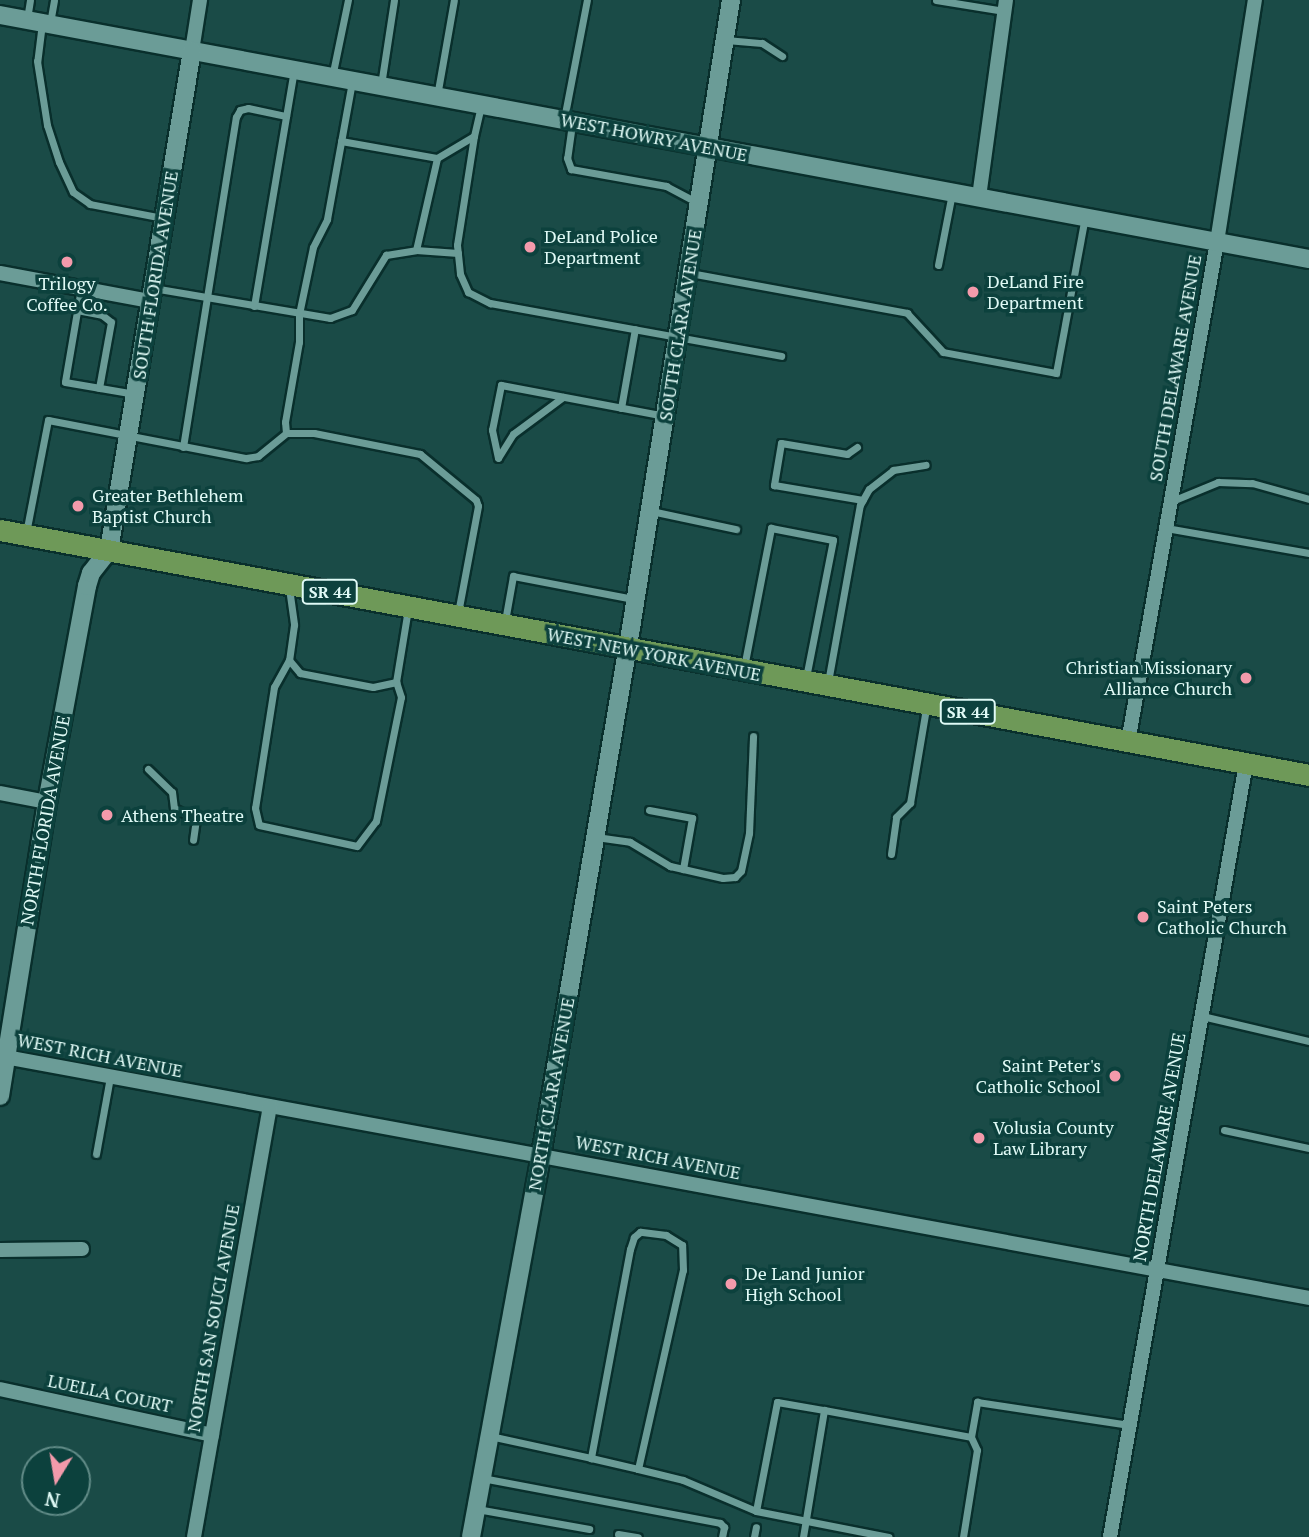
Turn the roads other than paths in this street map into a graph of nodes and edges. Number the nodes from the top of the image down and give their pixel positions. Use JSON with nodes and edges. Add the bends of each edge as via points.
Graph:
{"nodes":[{"id":1,"x":30,"y":0,"type":"edge"},
{"id":2,"x":54,"y":0,"type":"edge"},
{"id":3,"x":200,"y":0,"type":"edge"},
{"id":4,"x":348,"y":0,"type":"edge"},
{"id":5,"x":394,"y":0,"type":"edge"},
{"id":6,"x":454,"y":0,"type":"edge"},
{"id":7,"x":587,"y":0,"type":"edge"},
{"id":8,"x":731,"y":0,"type":"edge"},
{"id":9,"x":936,"y":0,"type":"edge"},
{"id":10,"x":1255,"y":0,"type":"edge"},
{"id":11,"x":1005,"y":6,"type":"edge"},
{"id":12,"x":0,"y":15,"type":"edge"},
{"id":13,"x":40,"y":22,"type":"junction"},
{"id":14,"x":725,"y":40,"type":"junction"},
{"id":15,"x":192,"y":51,"type":"junction"},
{"id":16,"x":782,"y":56,"type":"dead end"},
{"id":17,"x":294,"y":70,"type":"junction"},
{"id":18,"x":332,"y":77,"type":"junction"},
{"id":19,"x":352,"y":80,"type":"junction"},
{"id":20,"x":381,"y":86,"type":"junction"},
{"id":21,"x":437,"y":96,"type":"junction"},
{"id":22,"x":481,"y":104,"type":"junction"},
{"id":23,"x":286,"y":116,"type":"junction"},
{"id":24,"x":568,"y":121,"type":"junction"},
{"id":25,"x":474,"y":136,"type":"junction"},
{"id":26,"x":341,"y":141,"type":"junction"},
{"id":27,"x":709,"y":147,"type":"junction"},
{"id":28,"x":437,"y":158,"type":"junction"},
{"id":29,"x":952,"y":192,"type":"junction"},
{"id":30,"x":979,"y":197,"type":"junction"},
{"id":31,"x":700,"y":204,"type":"junction"},
{"id":32,"x":1086,"y":217,"type":"junction"},
{"id":33,"x":164,"y":218,"type":"junction"},
{"id":34,"x":1217,"y":242,"type":"junction"},
{"id":35,"x":416,"y":250,"type":"junction"},
{"id":36,"x":458,"y":253,"type":"junction"},
{"id":37,"x":1309,"y":259,"type":"edge"},
{"id":38,"x":938,"y":265,"type":"dead end"},
{"id":39,"x":0,"y":273,"type":"edge"},
{"id":40,"x":689,"y":273,"type":"junction"},
{"id":41,"x":81,"y":288,"type":"junction"},
{"id":42,"x":151,"y":295,"type":"junction"},
{"id":43,"x":205,"y":297,"type":"junction"},
{"id":44,"x":254,"y":306,"type":"junction"},
{"id":45,"x":77,"y":310,"type":"junction"},
{"id":46,"x":299,"y":314,"type":"junction"},
{"id":47,"x":635,"y":329,"type":"junction"},
{"id":48,"x":678,"y":337,"type":"junction"},
{"id":49,"x":781,"y":356,"type":"dead end"},
{"id":50,"x":99,"y":388,"type":"junction"},
{"id":51,"x":135,"y":394,"type":"junction"},
{"id":52,"x":563,"y":397,"type":"junction"},
{"id":53,"x":621,"y":408,"type":"junction"},
{"id":54,"x":665,"y":416,"type":"junction"},
{"id":55,"x":286,"y":433,"type":"junction"},
{"id":56,"x":129,"y":437,"type":"junction"},
{"id":57,"x":183,"y":447,"type":"junction"},
{"id":58,"x":858,"y":447,"type":"dead end"},
{"id":59,"x":926,"y":465,"type":"dead end"},
{"id":60,"x":1309,"y":499,"type":"edge"},
{"id":61,"x":863,"y":500,"type":"junction"},
{"id":62,"x":1171,"y":502,"type":"junction"},
{"id":63,"x":650,"y":510,"type":"junction"},
{"id":64,"x":736,"y":528,"type":"dead end"},
{"id":65,"x":1166,"y":528,"type":"junction"},
{"id":66,"x":0,"y":530,"type":"edge"},
{"id":67,"x":26,"y":535,"type":"junction"},
{"id":68,"x":109,"y":550,"type":"junction"},
{"id":69,"x":1309,"y":553,"type":"edge"},
{"id":70,"x":288,"y":584,"type":"junction"},
{"id":71,"x":636,"y":599,"type":"junction"},
{"id":72,"x":408,"y":607,"type":"junction"},
{"id":73,"x":457,"y":617,"type":"junction"},
{"id":74,"x":504,"y":626,"type":"junction"},
{"id":75,"x":627,"y":649,"type":"junction"},
{"id":76,"x":289,"y":660,"type":"junction"},
{"id":77,"x":743,"y":671,"type":"junction"},
{"id":78,"x":396,"y":682,"type":"junction"},
{"id":79,"x":805,"y":682,"type":"junction"},
{"id":80,"x":827,"y":686,"type":"junction"},
{"id":81,"x":927,"y":705,"type":"junction"},
{"id":82,"x":753,"y":736,"type":"dead end"},
{"id":83,"x":1128,"y":742,"type":"junction"},
{"id":84,"x":1246,"y":763,"type":"junction"},
{"id":85,"x":148,"y":769,"type":"dead end"},
{"id":86,"x":1309,"y":775,"type":"edge"},
{"id":87,"x":0,"y":793,"type":"edge"},
{"id":88,"x":47,"y":802,"type":"junction"},
{"id":89,"x":649,"y":810,"type":"dead end"},
{"id":90,"x":595,"y":837,"type":"junction"},
{"id":91,"x":192,"y":840,"type":"dead end"},
{"id":92,"x":891,"y":854,"type":"dead end"},
{"id":93,"x":683,"y":869,"type":"junction"},
{"id":94,"x":1201,"y":1016,"type":"junction"},
{"id":95,"x":1309,"y":1041,"type":"edge"},
{"id":96,"x":3,"y":1056,"type":"edge"},
{"id":97,"x":110,"y":1077,"type":"junction"},
{"id":98,"x":0,"y":1096,"type":"edge"},
{"id":99,"x":270,"y":1107,"type":"junction"},
{"id":100,"x":1224,"y":1130,"type":"dead end"},
{"id":101,"x":1309,"y":1149,"type":"edge"},
{"id":102,"x":96,"y":1154,"type":"dead end"},
{"id":103,"x":541,"y":1155,"type":"junction"},
{"id":104,"x":82,"y":1249,"type":"dead end"},
{"id":105,"x":0,"y":1250,"type":"edge"},
{"id":106,"x":1156,"y":1269,"type":"junction"},
{"id":107,"x":1309,"y":1298,"type":"edge"},
{"id":108,"x":0,"y":1389,"type":"edge"},
{"id":109,"x":824,"y":1410,"type":"junction"},
{"id":110,"x":1129,"y":1425,"type":"junction"},
{"id":111,"x":212,"y":1435,"type":"junction"},
{"id":112,"x":490,"y":1436,"type":"junction"},
{"id":113,"x":971,"y":1437,"type":"junction"},
{"id":114,"x":591,"y":1458,"type":"junction"},
{"id":115,"x":638,"y":1469,"type":"junction"},
{"id":116,"x":482,"y":1478,"type":"junction"},
{"id":117,"x":477,"y":1509,"type":"junction"},
{"id":118,"x":756,"y":1511,"type":"junction"},
{"id":119,"x":805,"y":1520,"type":"junction"},
{"id":120,"x":755,"y":1527,"type":"dead end"},
{"id":121,"x":589,"y":1529,"type":"dead end"},
{"id":122,"x":618,"y":1534,"type":"dead end"},
{"id":123,"x":194,"y":1537,"type":"edge"},
{"id":124,"x":471,"y":1537,"type":"edge"},
{"id":125,"x":638,"y":1537,"type":"edge"},
{"id":126,"x":722,"y":1537,"type":"edge"},
{"id":127,"x":754,"y":1537,"type":"edge"},
{"id":128,"x":803,"y":1537,"type":"edge"},
{"id":129,"x":888,"y":1537,"type":"edge"},
{"id":130,"x":963,"y":1537,"type":"edge"},
{"id":131,"x":1110,"y":1537,"type":"edge"}],
"edges":[{"from":1,"to":13,"type":"lane"},
{"from":2,"to":13,"type":"lane"},
{"from":3,"to":15,"type":"street","name":"SOUTH FLORIDA AVENUE"},
{"from":4,"to":18,"type":"lane"},
{"from":5,"to":20,"type":"lane"},
{"from":6,"to":21,"type":"lane"},
{"from":7,"to":24,"type":"lane"},
{"from":8,"to":14,"type":"street","name":"SOUTH CLARA AVENUE"},
{"from":9,"to":11,"type":"lane"},
{"from":10,"to":34,"type":"street","name":"SOUTH DELAWARE AVENUE"},
{"from":11,"to":30,"type":"street"},
{"from":12,"to":13,"type":"street","name":"WEST HOWRY AVENUE"},
{"from":13,"to":15,"type":"street","name":"WEST HOWRY AVENUE"},
{"from":13,"to":33,"type":"lane","via":[[37,61],[47,125],[73,192],[90,204]]},
{"from":14,"to":16,"type":"lane","via":[[762,43]]},
{"from":14,"to":27,"type":"street","name":"SOUTH CLARA AVENUE"},
{"from":15,"to":17,"type":"street","name":"WEST HOWRY AVENUE"},
{"from":15,"to":33,"type":"street","name":"SOUTH FLORIDA AVENUE"},
{"from":17,"to":18,"type":"street","name":"WEST HOWRY AVENUE"},
{"from":17,"to":23,"type":"lane"},
{"from":18,"to":19,"type":"street","name":"WEST HOWRY AVENUE"},
{"from":19,"to":20,"type":"street","name":"WEST HOWRY AVENUE"},
{"from":19,"to":26,"type":"lane"},
{"from":20,"to":21,"type":"street","name":"WEST HOWRY AVENUE"},
{"from":21,"to":22,"type":"street","name":"WEST HOWRY AVENUE"},
{"from":22,"to":24,"type":"street","name":"WEST HOWRY AVENUE"},
{"from":22,"to":25,"type":"lane"},
{"from":23,"to":43,"type":"lane","via":[[248,108],[237,113]]},
{"from":23,"to":44,"type":"lane"},
{"from":24,"to":27,"type":"street","name":"WEST HOWRY AVENUE"},
{"from":24,"to":31,"type":"lane","via":[[571,169],[666,186]]},
{"from":25,"to":28,"type":"lane"},
{"from":25,"to":36,"type":"lane"},
{"from":26,"to":28,"type":"lane"},
{"from":26,"to":46,"type":"lane","via":[[327,219],[313,247]]},
{"from":27,"to":29,"type":"street","name":"WEST HOWRY AVENUE"},
{"from":27,"to":31,"type":"street","name":"SOUTH CLARA AVENUE"},
{"from":28,"to":35,"type":"lane"},
{"from":29,"to":30,"type":"street","name":"WEST HOWRY AVENUE"},
{"from":29,"to":38,"type":"lane"},
{"from":30,"to":32,"type":"street","name":"WEST HOWRY AVENUE"},
{"from":31,"to":40,"type":"street","name":"SOUTH CLARA AVENUE"},
{"from":32,"to":34,"type":"street","name":"WEST HOWRY AVENUE"},
{"from":32,"to":40,"type":"lane","via":[[1056,373],[943,352],[907,313]]},
{"from":33,"to":42,"type":"street","name":"SOUTH FLORIDA AVENUE"},
{"from":34,"to":37,"type":"street","name":"WEST HOWRY AVENUE"},
{"from":34,"to":62,"type":"street","name":"SOUTH DELAWARE AVENUE"},
{"from":35,"to":36,"type":"lane"},
{"from":35,"to":46,"type":"lane","via":[[386,256],[352,310],[330,318]]},
{"from":36,"to":47,"type":"lane","via":[[468,292],[479,298]]},
{"from":39,"to":41,"type":"street"},
{"from":40,"to":48,"type":"street","name":"SOUTH CLARA AVENUE"},
{"from":41,"to":42,"type":"street"},
{"from":41,"to":45,"type":"lane"},
{"from":42,"to":43,"type":"lane"},
{"from":42,"to":51,"type":"street","name":"SOUTH FLORIDA AVENUE"},
{"from":43,"to":44,"type":"lane"},
{"from":43,"to":57,"type":"lane"},
{"from":44,"to":46,"type":"lane"},
{"from":45,"to":50,"type":"lane","via":[[102,315],[111,322]]},
{"from":45,"to":50,"type":"lane","via":[[65,382]]},
{"from":46,"to":55,"type":"lane"},
{"from":47,"to":48,"type":"lane"},
{"from":47,"to":53,"type":"lane"},
{"from":48,"to":49,"type":"lane"},
{"from":48,"to":54,"type":"street","name":"SOUTH CLARA AVENUE"},
{"from":50,"to":51,"type":"lane"},
{"from":51,"to":56,"type":"street","name":"SOUTH FLORIDA AVENUE"},
{"from":52,"to":52,"type":"lane","via":[[501,385],[492,430],[498,458],[513,434]]},
{"from":52,"to":53,"type":"lane"},
{"from":53,"to":54,"type":"lane"},
{"from":54,"to":63,"type":"street","name":"SOUTH CLARA AVENUE"},
{"from":55,"to":57,"type":"lane","via":[[251,458]]},
{"from":55,"to":73,"type":"lane","via":[[314,433],[420,454],[476,500]]},
{"from":56,"to":57,"type":"lane"},
{"from":56,"to":67,"type":"lane","via":[[48,421]]},
{"from":56,"to":68,"type":"street","name":"SOUTH FLORIDA AVENUE"},
{"from":58,"to":61,"type":"lane","via":[[847,454],[781,443],[774,485]]},
{"from":59,"to":61,"type":"lane","via":[[893,470],[879,479]]},
{"from":60,"to":62,"type":"lane","via":[[1252,483],[1218,482]]},
{"from":61,"to":80,"type":"lane"},
{"from":62,"to":65,"type":"street","name":"SOUTH DELAWARE AVENUE"},
{"from":63,"to":64,"type":"lane"},
{"from":63,"to":71,"type":"street","name":"SOUTH CLARA AVENUE"},
{"from":65,"to":69,"type":"lane"},
{"from":65,"to":83,"type":"street","name":"SOUTH DELAWARE AVENUE"},
{"from":66,"to":67,"type":"main road","name":"WEST NEW YORK AVENUE","number":"SR 44"},
{"from":67,"to":68,"type":"main road","name":"WEST NEW YORK AVENUE","number":"SR 44"},
{"from":68,"to":70,"type":"main road","name":"WEST NEW YORK AVENUE","number":"SR 44"},
{"from":68,"to":88,"type":"street","name":"NORTH FLORIDA AVENUE","via":[[87,586]]},
{"from":70,"to":72,"type":"main road","name":"WEST NEW YORK AVENUE","number":"SR 44"},
{"from":70,"to":76,"type":"lane","via":[[294,625]]},
{"from":71,"to":74,"type":"lane","via":[[513,576]]},
{"from":71,"to":75,"type":"street","name":"SOUTH CLARA AVENUE"},
{"from":72,"to":73,"type":"main road","name":"WEST NEW YORK AVENUE","number":"SR 44"},
{"from":72,"to":78,"type":"lane"},
{"from":73,"to":74,"type":"main road","name":"WEST NEW YORK AVENUE","number":"SR 44"},
{"from":74,"to":75,"type":"main road","name":"WEST NEW YORK AVENUE","number":"SR 44"},
{"from":75,"to":77,"type":"main road","name":"WEST NEW YORK AVENUE","number":"SR 44"},
{"from":75,"to":90,"type":"street","name":"NORTH CLARA AVENUE"},
{"from":76,"to":78,"type":"lane","via":[[300,673],[373,687]]},
{"from":76,"to":78,"type":"lane","via":[[274,687],[255,808],[259,825],[357,846],[376,821],[401,697]]},
{"from":77,"to":79,"type":"main road","name":"WEST NEW YORK AVENUE","number":"SR 44"},
{"from":77,"to":79,"type":"lane","via":[[771,528],[783,530],[833,540]]},
{"from":79,"to":80,"type":"main road","name":"WEST NEW YORK AVENUE","number":"SR 44"},
{"from":80,"to":81,"type":"main road","name":"WEST NEW YORK AVENUE","number":"SR 44"},
{"from":81,"to":83,"type":"main road","name":"WEST NEW YORK AVENUE","number":"SR 44"},
{"from":81,"to":92,"type":"lane","via":[[910,803],[897,817]]},
{"from":82,"to":93,"type":"lane","via":[[749,833],[741,871],[723,878]]},
{"from":83,"to":84,"type":"main road","name":"WEST NEW YORK AVENUE","number":"SR 44"},
{"from":84,"to":86,"type":"main road","name":"WEST NEW YORK AVENUE","number":"SR 44"},
{"from":84,"to":94,"type":"street","name":"NORTH DELAWARE AVENUE"},
{"from":85,"to":91,"type":"lane","via":[[172,792],[174,808],[196,819]]},
{"from":87,"to":88,"type":"street"},
{"from":88,"to":96,"type":"street","name":"NORTH FLORIDA AVENUE"},
{"from":89,"to":93,"type":"lane","via":[[692,818]]},
{"from":90,"to":93,"type":"lane","via":[[630,842]]},
{"from":90,"to":103,"type":"street","name":"NORTH CLARA AVENUE"},
{"from":94,"to":95,"type":"lane"},
{"from":94,"to":106,"type":"street","name":"NORTH DELAWARE AVENUE"},
{"from":96,"to":97,"type":"street","name":"WEST RICH AVENUE"},
{"from":96,"to":98,"type":"street","name":"NORTH FLORIDA AVENUE"},
{"from":97,"to":99,"type":"street","name":"WEST RICH AVENUE"},
{"from":97,"to":102,"type":"lane"},
{"from":99,"to":103,"type":"street","name":"WEST RICH AVENUE"},
{"from":99,"to":111,"type":"street","name":"NORTH SAN SOUCI AVENUE"},
{"from":100,"to":101,"type":"lane"},
{"from":103,"to":106,"type":"street","name":"WEST RICH AVENUE"},
{"from":103,"to":112,"type":"street","name":"NORTH CLARA AVENUE"},
{"from":104,"to":105,"type":"street"},
{"from":106,"to":107,"type":"street","name":"WEST RICH AVENUE"},
{"from":106,"to":110,"type":"street","name":"NORTH DELAWARE AVENUE"},
{"from":108,"to":111,"type":"street","name":"LUELLA COURT"},
{"from":109,"to":113,"type":"lane"},
{"from":109,"to":118,"type":"lane","via":[[777,1402]]},
{"from":109,"to":119,"type":"lane"},
{"from":110,"to":113,"type":"lane","via":[[977,1402]]},
{"from":110,"to":131,"type":"street","name":"NORTH DELAWARE AVENUE"},
{"from":111,"to":123,"type":"street","name":"NORTH SAN SOUCI AVENUE"},
{"from":112,"to":114,"type":"lane"},
{"from":112,"to":116,"type":"street","name":"NORTH CLARA AVENUE"},
{"from":113,"to":130,"type":"lane","via":[[977,1450]]},
{"from":114,"to":115,"type":"lane"},
{"from":114,"to":115,"type":"lane","via":[[630,1249],[640,1232],[657,1233],[682,1245],[683,1270]]},
{"from":115,"to":118,"type":"lane","via":[[683,1480]]},
{"from":116,"to":117,"type":"street","name":"NORTH CLARA AVENUE"},
{"from":116,"to":126,"type":"lane","via":[[720,1524]]},
{"from":117,"to":121,"type":"lane"},
{"from":117,"to":124,"type":"street","name":"NORTH CLARA AVENUE"},
{"from":118,"to":119,"type":"lane"},
{"from":119,"to":128,"type":"lane"},
{"from":119,"to":129,"type":"lane"},
{"from":120,"to":127,"type":"lane"},
{"from":122,"to":125,"type":"lane"}]}
